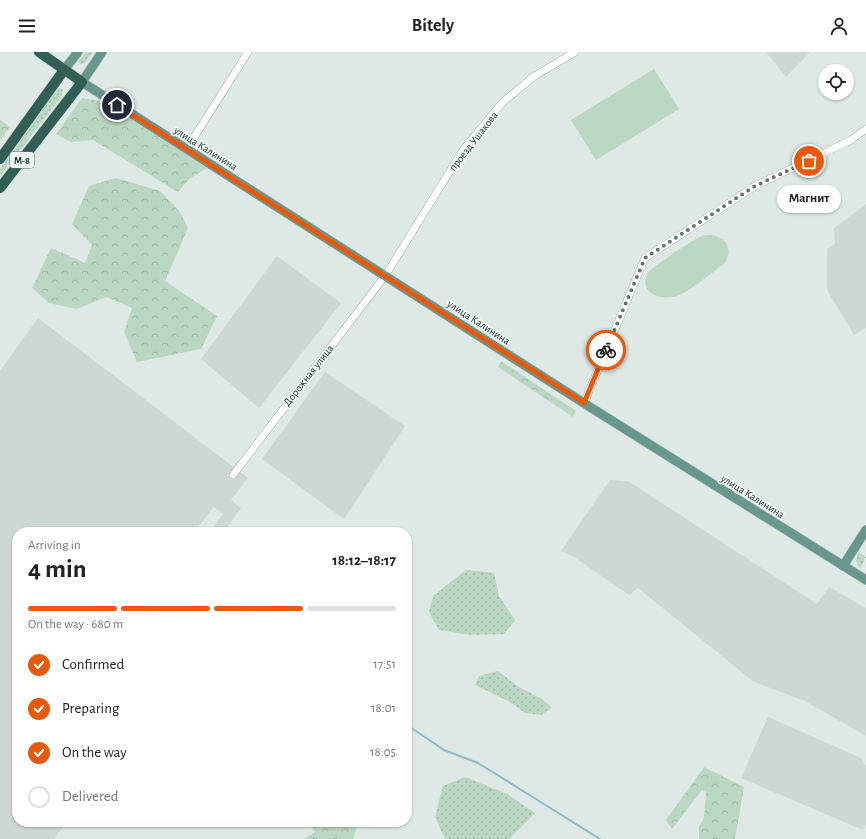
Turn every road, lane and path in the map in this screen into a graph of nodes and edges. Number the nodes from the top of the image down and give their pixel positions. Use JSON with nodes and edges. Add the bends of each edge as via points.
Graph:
{"nodes":[{"id":1,"x":39,"y":52,"type":"edge"},
{"id":2,"x":78,"y":52,"type":"edge"},
{"id":3,"x":102,"y":52,"type":"edge"},
{"id":4,"x":248,"y":52,"type":"edge"},
{"id":5,"x":575,"y":52,"type":"edge"},
{"id":6,"x":64,"y":70,"type":"junction"},
{"id":7,"x":82,"y":82,"type":"junction"},
{"id":8,"x":866,"y":129,"type":"edge"},
{"id":9,"x":186,"y":150,"type":"junction"},
{"id":10,"x":0,"y":159,"type":"edge"},
{"id":11,"x":0,"y":188,"type":"edge"},
{"id":12,"x":385,"y":276,"type":"junction"},
{"id":13,"x":584,"y":403,"type":"junction"},
{"id":14,"x":233,"y":474,"type":"dead end"},
{"id":15,"x":866,"y":530,"type":"edge"},
{"id":16,"x":843,"y":566,"type":"junction"},
{"id":17,"x":866,"y":580,"type":"edge"}],
"edges":[{"from":1,"to":6,"type":"highway"},
{"from":2,"to":6,"type":"main road"},
{"from":3,"to":7,"type":"main road"},
{"from":4,"to":9,"type":"street"},
{"from":5,"to":12,"type":"street","name":"проезд Ушакова","via":[[533,77],[502,103],[463,150]]},
{"from":6,"to":7,"type":"highway"},
{"from":6,"to":10,"type":"highway","number":"М-8"},
{"from":7,"to":9,"type":"main road","name":"улица Калинина"},
{"from":7,"to":11,"type":"highway","number":"М-8"},
{"from":8,"to":13,"type":"street","via":[[851,140],[755,186],[645,258]]},
{"from":9,"to":12,"type":"main road","name":"улица Калинина"},
{"from":12,"to":13,"type":"main road","name":"улица Калинина"},
{"from":12,"to":14,"type":"street","name":"Дорожная улица"},
{"from":13,"to":16,"type":"main road","name":"улица Калинина"},
{"from":15,"to":16,"type":"main road"},
{"from":16,"to":17,"type":"main road","name":"улица Калинина"}]}
